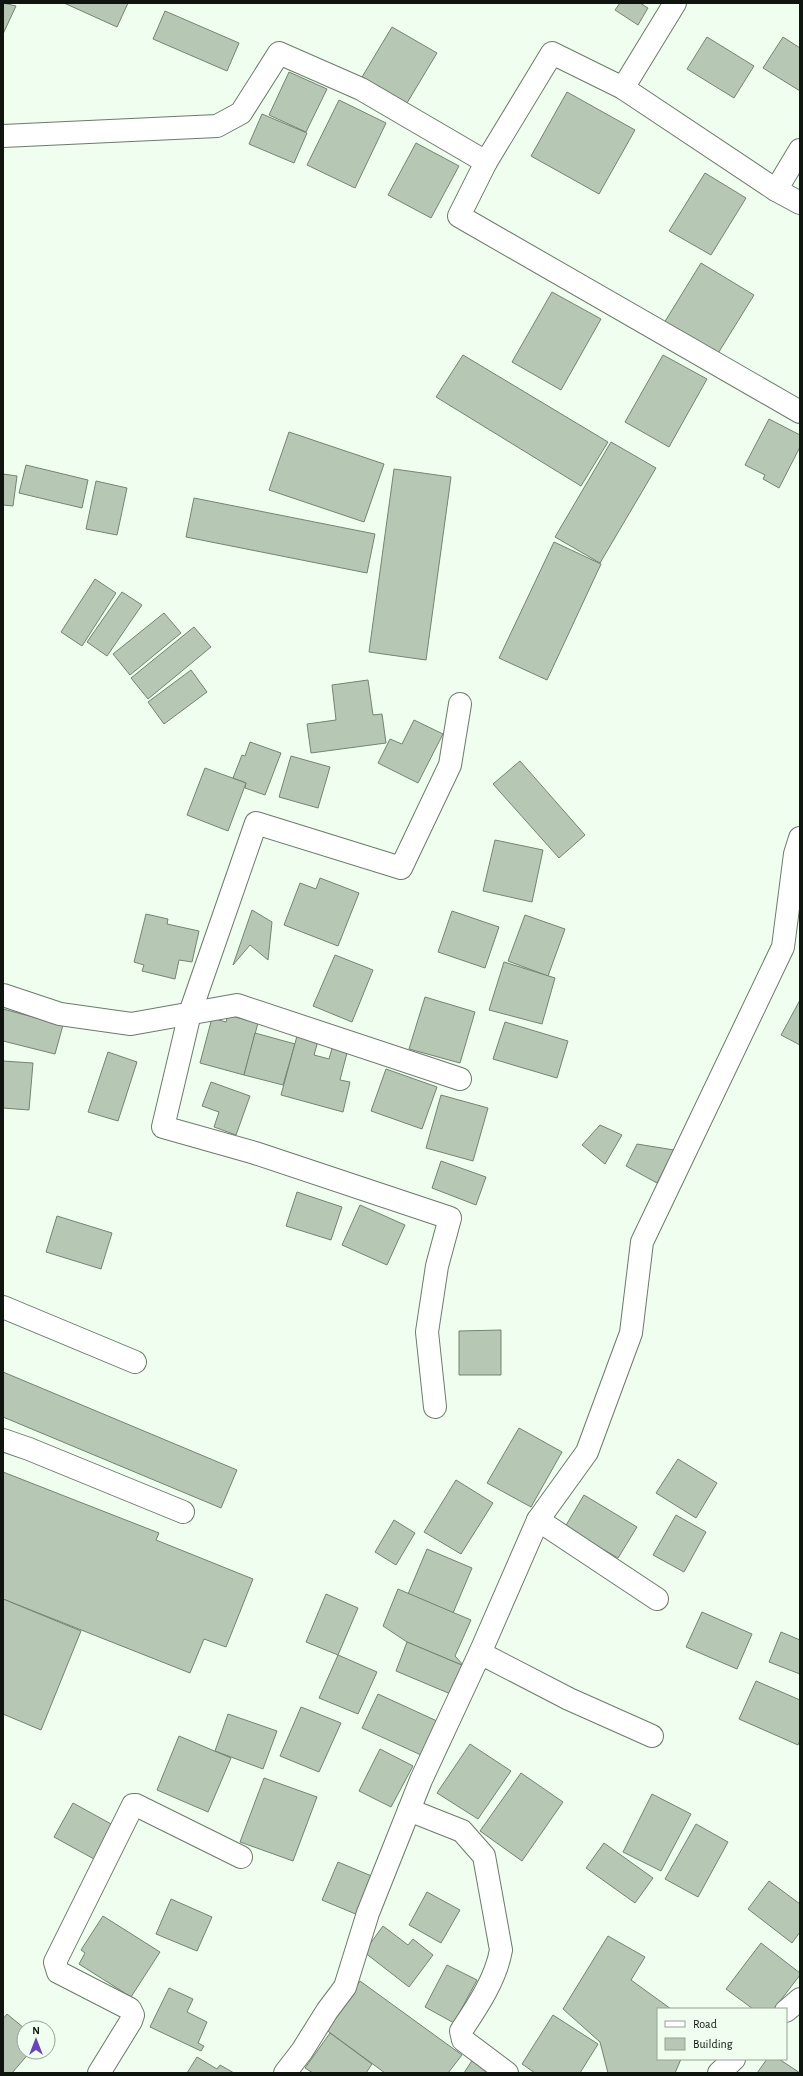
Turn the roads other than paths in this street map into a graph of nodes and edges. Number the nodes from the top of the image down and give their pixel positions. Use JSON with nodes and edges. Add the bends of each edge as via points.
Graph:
{"nodes":[{"id":1,"x":675,"y":3,"type":"edge"},
{"id":2,"x":623,"y":88,"type":"junction"},
{"id":3,"x":3,"y":136,"type":"edge"},
{"id":4,"x":800,"y":150,"type":"edge"},
{"id":5,"x":486,"y":162,"type":"junction"},
{"id":6,"x":776,"y":190,"type":"junction"},
{"id":7,"x":800,"y":203,"type":"edge"},
{"id":8,"x":800,"y":412,"type":"edge"},
{"id":9,"x":460,"y":704,"type":"dead end"},
{"id":10,"x":800,"y":838,"type":"edge"},
{"id":11,"x":3,"y":995,"type":"edge"},
{"id":12,"x":190,"y":1013,"type":"junction"},
{"id":13,"x":460,"y":1079,"type":"dead end"},
{"id":14,"x":3,"y":1307,"type":"edge"},
{"id":15,"x":135,"y":1362,"type":"dead end"},
{"id":16,"x":435,"y":1407,"type":"dead end"},
{"id":17,"x":3,"y":1440,"type":"edge"},
{"id":18,"x":183,"y":1512,"type":"dead end"},
{"id":19,"x":538,"y":1520,"type":"junction"},
{"id":20,"x":657,"y":1599,"type":"dead end"},
{"id":21,"x":480,"y":1653,"type":"junction"},
{"id":22,"x":652,"y":1736,"type":"dead end"},
{"id":23,"x":409,"y":1810,"type":"junction"},
{"id":24,"x":241,"y":1857,"type":"dead end"},
{"id":25,"x":800,"y":1999,"type":"edge"},
{"id":26,"x":787,"y":2010,"type":"edge"},
{"id":27,"x":733,"y":2060,"type":"edge"},
{"id":28,"x":99,"y":2073,"type":"edge"},
{"id":29,"x":285,"y":2073,"type":"edge"},
{"id":30,"x":507,"y":2073,"type":"edge"},
{"id":31,"x":718,"y":2073,"type":"edge"}],
"edges":[{"from":1,"to":2,"type":"street"},
{"from":2,"to":5,"type":"street","via":[[552,53]]},
{"from":2,"to":6,"type":"street"},
{"from":3,"to":5,"type":"street","via":[[217,126],[241,113],[279,53],[361,89]]},
{"from":4,"to":6,"type":"street"},
{"from":5,"to":8,"type":"street","via":[[459,216]]},
{"from":6,"to":7,"type":"street"},
{"from":9,"to":12,"type":"street","via":[[450,765],[401,868],[256,823]]},
{"from":10,"to":19,"type":"street","via":[[795,854],[783,947],[642,1242],[631,1332],[587,1452]]},
{"from":11,"to":12,"type":"street","via":[[60,1014],[131,1024]]},
{"from":12,"to":13,"type":"street","via":[[237,1005]]},
{"from":12,"to":16,"type":"street","via":[[163,1127],[255,1153],[450,1218],[437,1266],[427,1332]]},
{"from":14,"to":15,"type":"street"},
{"from":17,"to":18,"type":"street"},
{"from":19,"to":20,"type":"street"},
{"from":19,"to":21,"type":"street"},
{"from":21,"to":22,"type":"street","via":[[569,1699]]},
{"from":21,"to":23,"type":"street"},
{"from":23,"to":29,"type":"street","via":[[368,1913],[345,1986]]},
{"from":23,"to":30,"type":"street","via":[[462,1830],[484,1856],[500,1950],[498,1965],[461,2031],[463,2040]]},
{"from":24,"to":28,"type":"street","via":[[134,1805],[55,1962],[58,1972],[130,2009],[133,2015],[132,2022]]},
{"from":25,"to":26,"type":"street"},
{"from":27,"to":31,"type":"street"}]}
